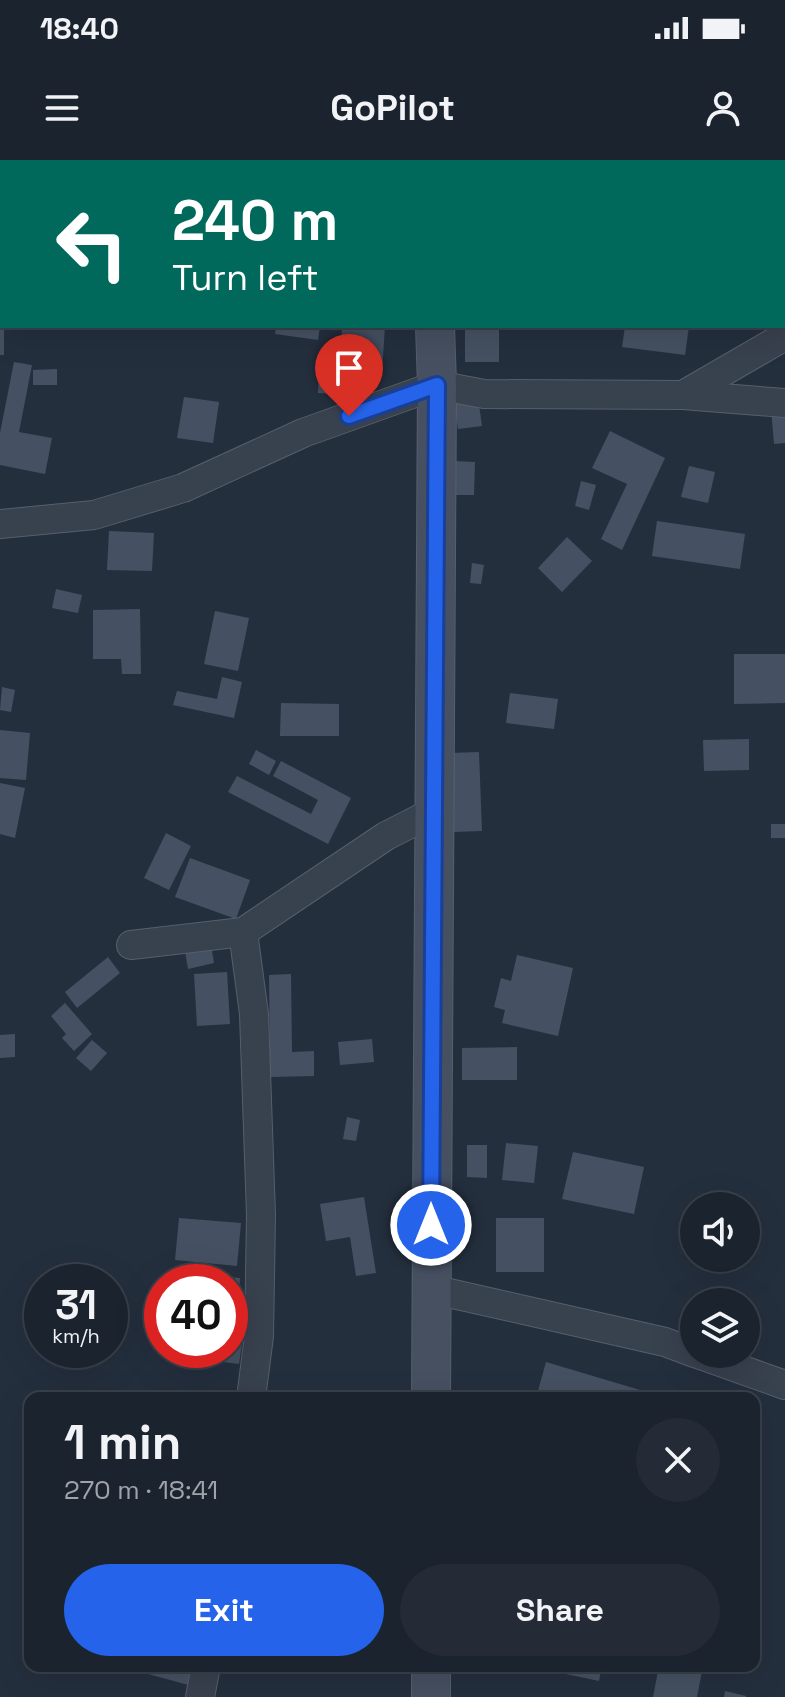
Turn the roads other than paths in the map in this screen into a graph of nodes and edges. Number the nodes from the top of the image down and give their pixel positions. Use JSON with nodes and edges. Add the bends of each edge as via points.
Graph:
{"nodes":[{"id":1,"x":435,"y":328,"type":"edge"},
{"id":2,"x":785,"y":336,"type":"edge"},
{"id":3,"x":437,"y":385,"type":"junction"},
{"id":4,"x":683,"y":395,"type":"junction"},
{"id":5,"x":785,"y":403,"type":"edge"},
{"id":6,"x":0,"y":524,"type":"edge"},
{"id":7,"x":433,"y":812,"type":"junction"},
{"id":8,"x":243,"y":932,"type":"junction"},
{"id":9,"x":131,"y":945,"type":"dead end"},
{"id":10,"x":431,"y":1289,"type":"junction"},
{"id":11,"x":680,"y":1347,"type":"edge"},
{"id":12,"x":738,"y":1368,"type":"edge"},
{"id":13,"x":785,"y":1385,"type":"edge"},
{"id":14,"x":252,"y":1392,"type":"edge"},
{"id":15,"x":431,"y":1392,"type":"edge"},
{"id":16,"x":205,"y":1672,"type":"edge"},
{"id":17,"x":431,"y":1672,"type":"edge"},
{"id":18,"x":200,"y":1697,"type":"edge"},
{"id":19,"x":431,"y":1697,"type":"edge"}],
"edges":[{"from":1,"to":3,"type":"street"},
{"from":2,"to":4,"type":"street"},
{"from":3,"to":4,"type":"street","via":[[484,394]]},
{"from":3,"to":6,"type":"street","via":[[303,433],[183,488],[94,515]]},
{"from":3,"to":7,"type":"street"},
{"from":4,"to":5,"type":"street"},
{"from":7,"to":8,"type":"street","via":[[386,836]]},
{"from":7,"to":10,"type":"street"},
{"from":8,"to":9,"type":"street"},
{"from":8,"to":14,"type":"street","via":[[254,1014],[261,1215],[259,1336]]},
{"from":10,"to":11,"type":"street"},
{"from":10,"to":15,"type":"street"},
{"from":12,"to":13,"type":"street"},
{"from":16,"to":18,"type":"street"},
{"from":17,"to":19,"type":"street"}]}
